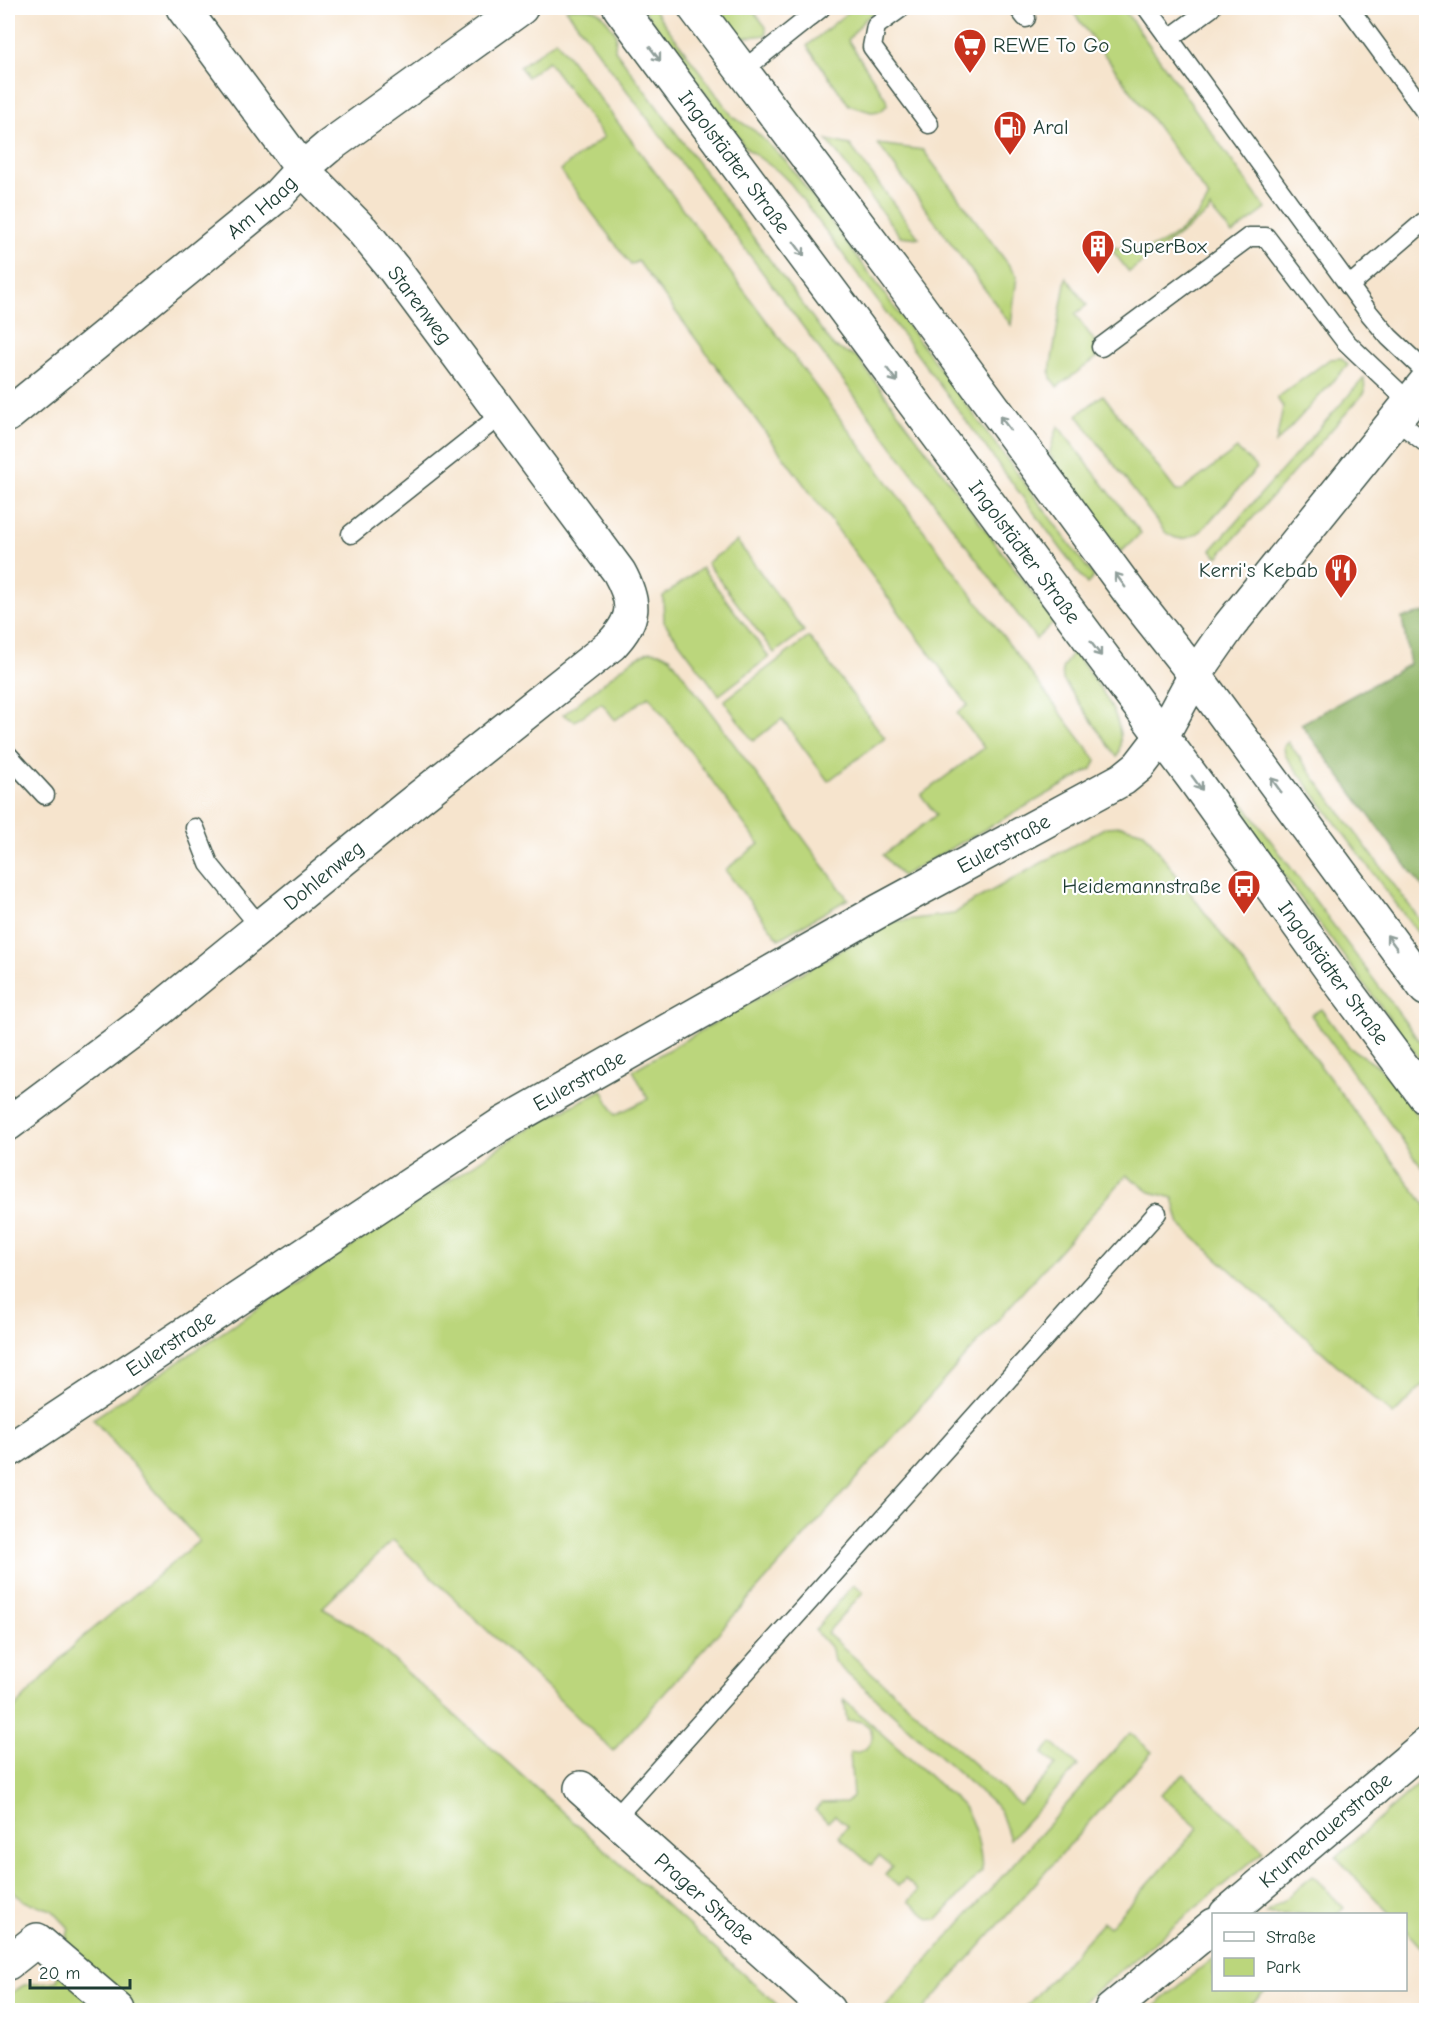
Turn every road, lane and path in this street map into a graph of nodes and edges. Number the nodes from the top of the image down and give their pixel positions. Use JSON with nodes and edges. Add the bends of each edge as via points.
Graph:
{"nodes":[{"id":1,"x":183,"y":8,"type":"edge"},
{"id":2,"x":521,"y":8,"type":"edge"},
{"id":3,"x":620,"y":8,"type":"edge"},
{"id":4,"x":695,"y":8,"type":"edge"},
{"id":5,"x":821,"y":8,"type":"edge"},
{"id":6,"x":901,"y":8,"type":"edge"},
{"id":7,"x":1147,"y":8,"type":"edge"},
{"id":8,"x":1211,"y":8,"type":"edge"},
{"id":9,"x":1348,"y":8,"type":"edge"},
{"id":10,"x":1170,"y":38,"type":"junction"},
{"id":11,"x":742,"y":71,"type":"junction"},
{"id":12,"x":1426,"y":113,"type":"edge"},
{"id":13,"x":929,"y":124,"type":"dead end"},
{"id":14,"x":302,"y":169,"type":"junction"},
{"id":15,"x":1426,"y":220,"type":"edge"},
{"id":16,"x":1350,"y":286,"type":"junction"},
{"id":17,"x":1101,"y":347,"type":"dead end"},
{"id":18,"x":1426,"y":372,"type":"edge"},
{"id":19,"x":1411,"y":402,"type":"edge"},
{"id":20,"x":501,"y":414,"type":"junction"},
{"id":21,"x":8,"y":415,"type":"edge"},
{"id":22,"x":1426,"y":443,"type":"edge"},
{"id":23,"x":351,"y":534,"type":"dead end"},
{"id":24,"x":630,"y":618,"type":"joint"},
{"id":25,"x":1195,"y":675,"type":"junction"},
{"id":26,"x":1162,"y":736,"type":"junction"},
{"id":27,"x":8,"y":755,"type":"edge"},
{"id":28,"x":45,"y":795,"type":"dead end"},
{"id":29,"x":195,"y":828,"type":"dead end"},
{"id":30,"x":261,"y":928,"type":"junction"},
{"id":31,"x":1426,"y":990,"type":"edge"},
{"id":32,"x":1426,"y":1098,"type":"edge"},
{"id":33,"x":8,"y":1124,"type":"edge"},
{"id":34,"x":1157,"y":1213,"type":"dead end"},
{"id":35,"x":8,"y":1451,"type":"edge"},
{"id":36,"x":1426,"y":1745,"type":"edge"},
{"id":37,"x":581,"y":1788,"type":"dead end"},
{"id":38,"x":615,"y":1818,"type":"junction"},
{"id":39,"x":1227,"y":1913,"type":"edge"},
{"id":40,"x":1212,"y":1927,"type":"edge"},
{"id":41,"x":8,"y":1963,"type":"edge"},
{"id":42,"x":118,"y":2010,"type":"edge"},
{"id":43,"x":828,"y":2010,"type":"edge"},
{"id":44,"x":1111,"y":2010,"type":"edge"}],
"edges":[{"from":1,"to":14,"type":"street","name":"Starenweg"},
{"from":2,"to":14,"type":"street","name":"Am Haag"},
{"from":3,"to":26,"type":"street","name":"Ingolstädter Straße","one_way":true},
{"from":4,"to":11,"type":"street"},
{"from":5,"to":11,"type":"lane"},
{"from":6,"to":13,"type":"lane","via":[[876,26],[872,46]]},
{"from":7,"to":10,"type":"lane"},
{"from":8,"to":10,"type":"lane"},
{"from":9,"to":12,"type":"lane"},
{"from":10,"to":16,"type":"lane"},
{"from":25,"to":11,"type":"street","one_way":true},
{"from":14,"to":20,"type":"street","name":"Starenweg","via":[[388,261]]},
{"from":14,"to":21,"type":"street","name":"Am Haag","via":[[278,195]]},
{"from":15,"to":16,"type":"lane"},
{"from":16,"to":18,"type":"lane","via":[[1389,337]]},
{"from":17,"to":19,"type":"lane","via":[[1249,237],[1266,237],[1345,341]]},
{"from":19,"to":22,"type":"lane"},
{"from":19,"to":25,"type":"street","via":[[1230,625]]},
{"from":20,"to":23,"type":"lane"},
{"from":20,"to":24,"type":"street","name":"Starenweg","via":[[619,572],[629,590]]},
{"from":24,"to":30,"type":"street","name":"Dohlenweg","via":[[611,645]]},
{"from":25,"to":26,"type":"street"},
{"from":31,"to":25,"type":"street","one_way":true},
{"from":26,"to":32,"type":"street","name":"Ingolstädter Straße","one_way":true},
{"from":26,"to":35,"type":"street","name":"Eulerstraße","via":[[1139,766],[1123,779],[879,911],[499,1126]]},
{"from":27,"to":28,"type":"lane"},
{"from":29,"to":30,"type":"lane","via":[[209,864]]},
{"from":30,"to":33,"type":"street","name":"Dohlenweg"},
{"from":34,"to":38,"type":"lane"},
{"from":36,"to":39,"type":"street","name":"Krumenauerstraße"},
{"from":37,"to":38,"type":"street","name":"Prager Straße"},
{"from":38,"to":43,"type":"street","name":"Prager Straße"},
{"from":40,"to":44,"type":"street"},
{"from":41,"to":42,"type":"street","via":[[37,1940]]}]}
